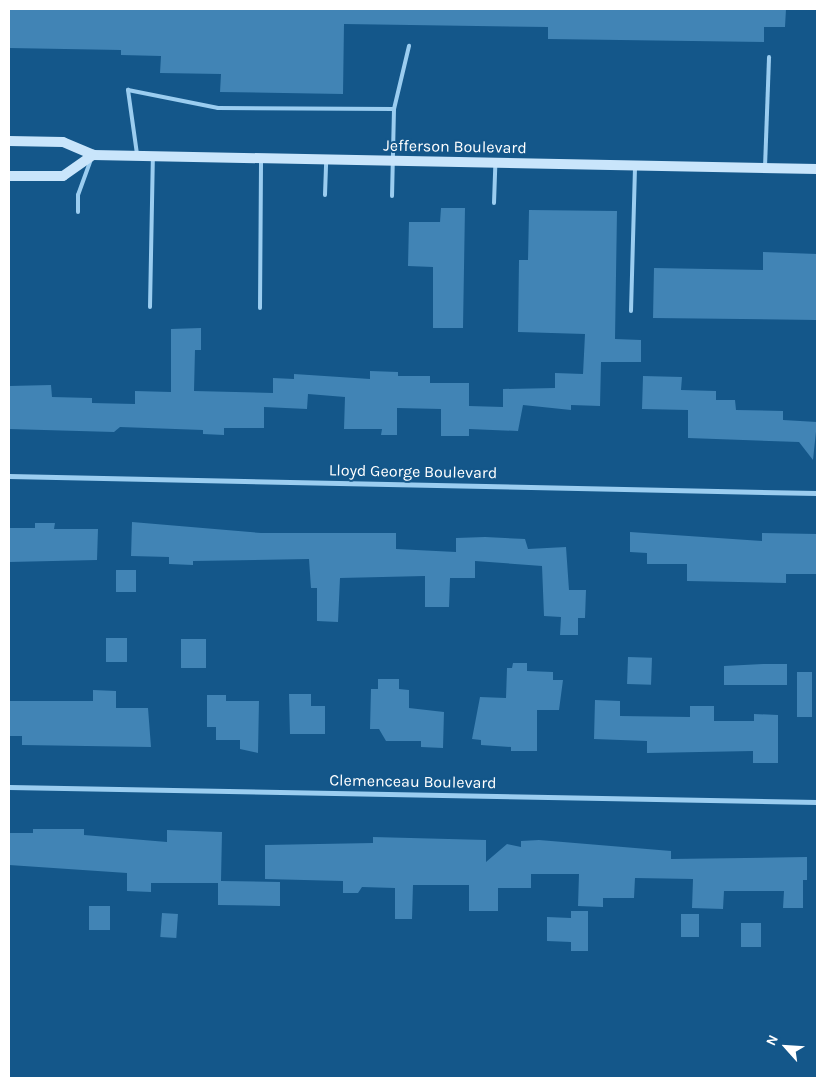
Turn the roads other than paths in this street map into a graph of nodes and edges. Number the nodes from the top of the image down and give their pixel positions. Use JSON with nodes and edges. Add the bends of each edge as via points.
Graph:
{"nodes":[{"id":1,"x":410,"y":46,"type":"dead end"},
{"id":2,"x":770,"y":57,"type":"dead end"},
{"id":3,"x":394,"y":109,"type":"junction"},
{"id":4,"x":9,"y":141,"type":"edge"},
{"id":5,"x":93,"y":155,"type":"junction"},
{"id":6,"x":137,"y":156,"type":"junction"},
{"id":7,"x":152,"y":156,"type":"junction"},
{"id":8,"x":261,"y":158,"type":"junction"},
{"id":9,"x":326,"y":160,"type":"junction"},
{"id":10,"x":394,"y":161,"type":"junction"},
{"id":11,"x":494,"y":163,"type":"junction"},
{"id":12,"x":635,"y":166,"type":"junction"},
{"id":13,"x":765,"y":168,"type":"junction"},
{"id":14,"x":817,"y":169,"type":"edge"},
{"id":15,"x":9,"y":176,"type":"edge"},
{"id":16,"x":325,"y":195,"type":"dead end"},
{"id":17,"x":392,"y":196,"type":"dead end"},
{"id":18,"x":494,"y":203,"type":"dead end"},
{"id":19,"x":78,"y":212,"type":"dead end"},
{"id":20,"x":150,"y":307,"type":"dead end"},
{"id":21,"x":260,"y":308,"type":"dead end"},
{"id":22,"x":631,"y":311,"type":"dead end"},
{"id":23,"x":9,"y":476,"type":"edge"},
{"id":24,"x":817,"y":493,"type":"edge"},
{"id":25,"x":9,"y":787,"type":"edge"},
{"id":26,"x":817,"y":802,"type":"edge"}],
"edges":[{"from":1,"to":3,"type":"lane"},
{"from":2,"to":13,"type":"lane"},
{"from":3,"to":6,"type":"lane","via":[[218,108],[128,90]]},
{"from":3,"to":10,"type":"lane"},
{"from":4,"to":5,"type":"street","name":"Jefferson Boulevard","via":[[63,142]]},
{"from":5,"to":6,"type":"street","name":"Jefferson Boulevard"},
{"from":5,"to":15,"type":"street","via":[[63,176]]},
{"from":5,"to":19,"type":"lane","via":[[78,195]]},
{"from":6,"to":7,"type":"street","name":"Jefferson Boulevard"},
{"from":7,"to":8,"type":"street","name":"Jefferson Boulevard"},
{"from":7,"to":20,"type":"lane"},
{"from":8,"to":9,"type":"street","name":"Jefferson Boulevard"},
{"from":8,"to":21,"type":"lane"},
{"from":9,"to":10,"type":"street","name":"Jefferson Boulevard"},
{"from":9,"to":16,"type":"lane"},
{"from":10,"to":11,"type":"street","name":"Jefferson Boulevard"},
{"from":10,"to":17,"type":"lane"},
{"from":11,"to":12,"type":"street","name":"Jefferson Boulevard"},
{"from":11,"to":18,"type":"lane"},
{"from":12,"to":13,"type":"street","name":"Jefferson Boulevard"},
{"from":12,"to":22,"type":"lane"},
{"from":13,"to":14,"type":"street","name":"Jefferson Boulevard"},
{"from":23,"to":24,"type":"street","name":"Lloyd George Boulevard"},
{"from":25,"to":26,"type":"street","name":"Clemenceau Boulevard"}]}
